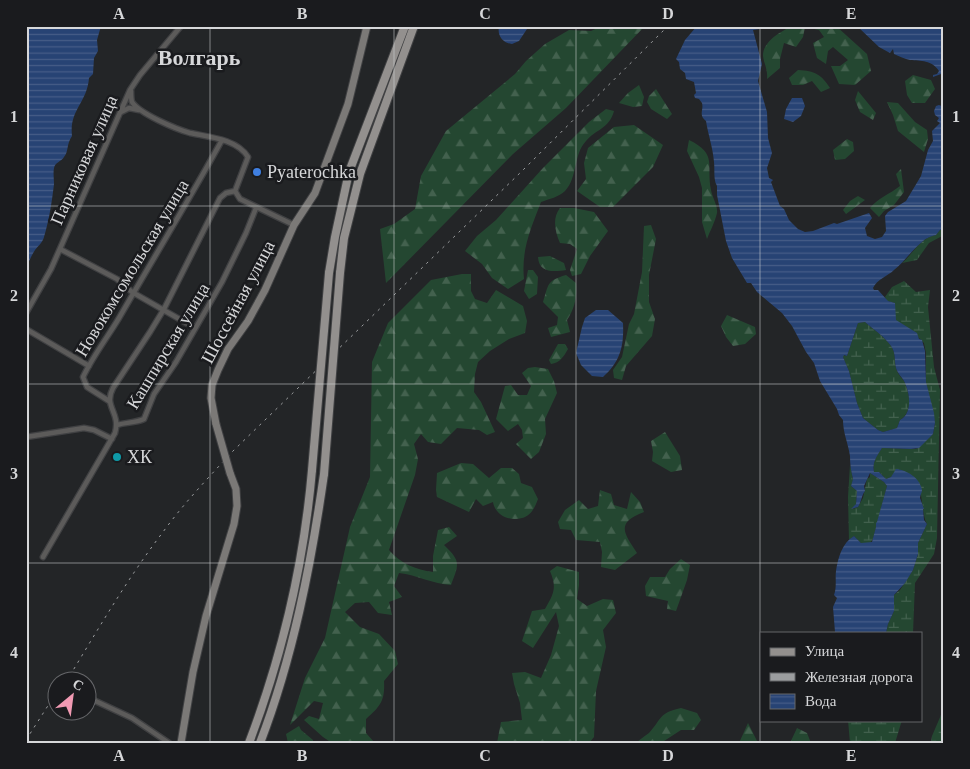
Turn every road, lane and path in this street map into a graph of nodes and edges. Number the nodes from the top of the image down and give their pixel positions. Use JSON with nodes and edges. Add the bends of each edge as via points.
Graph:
{"nodes":[{"id":1,"x":181,"y":26,"type":"edge"},
{"id":2,"x":405,"y":26,"type":"edge"},
{"id":3,"x":414,"y":26,"type":"edge"},
{"id":4,"x":367,"y":27,"type":"edge"},
{"id":5,"x":130,"y":90,"type":"junction"},
{"id":6,"x":140,"y":110,"type":"junction"},
{"id":7,"x":119,"y":113,"type":"junction"},
{"id":8,"x":222,"y":140,"type":"junction"},
{"id":9,"x":235,"y":191,"type":"junction"},
{"id":10,"x":256,"y":208,"type":"junction"},
{"id":11,"x":294,"y":226,"type":"junction"},
{"id":12,"x":60,"y":248,"type":"junction"},
{"id":13,"x":132,"y":292,"type":"junction"},
{"id":14,"x":164,"y":309,"type":"junction"},
{"id":15,"x":26,"y":312,"type":"edge"},
{"id":16,"x":195,"y":328,"type":"junction"},
{"id":17,"x":26,"y":329,"type":"edge"},
{"id":18,"x":88,"y":366,"type":"junction"},
{"id":19,"x":109,"y":401,"type":"junction"},
{"id":20,"x":117,"y":425,"type":"junction"},
{"id":21,"x":26,"y":437,"type":"edge"},
{"id":22,"x":112,"y":439,"type":"junction"},
{"id":23,"x":43,"y":557,"type":"dead end"},
{"id":24,"x":98,"y":702,"type":"edge"},
{"id":25,"x":169,"y":743,"type":"edge"},
{"id":26,"x":181,"y":743,"type":"edge"},
{"id":27,"x":249,"y":743,"type":"edge"},
{"id":28,"x":260,"y":743,"type":"edge"}],
"edges":[{"from":1,"to":5,"type":"street","name":"Парниковая улица"},
{"from":2,"to":27,"type":"main road","bridge":true,"via":[[349,172],[334,237],[308,516],[276,664]]},
{"from":3,"to":28,"type":"main road","bridge":true,"via":[[360,174],[344,238],[318,516],[287,664]]},
{"from":4,"to":11,"type":"main road","name":"Шоссейная улица","via":[[348,104],[315,193]]},
{"from":5,"to":6,"type":"street","via":[[132,101]]},
{"from":5,"to":7,"type":"street","name":"Парниковая улица"},
{"from":6,"to":7,"type":"street","via":[[129,108]]},
{"from":6,"to":8,"type":"street","via":[[167,124]]},
{"from":7,"to":12,"type":"street","name":"Парниковая улица"},
{"from":8,"to":9,"type":"street","via":[[244,150],[248,157]]},
{"from":8,"to":13,"type":"street","name":"Новокомсомольская улица"},
{"from":9,"to":10,"type":"street","via":[[240,199]]},
{"from":9,"to":14,"type":"street","via":[[220,198]]},
{"from":10,"to":11,"type":"street"},
{"from":10,"to":16,"type":"street","name":"Кашпирская улица","via":[[222,282]]},
{"from":11,"to":26,"type":"main road","name":"Шоссейная улица","bridge":true,"via":[[265,290],[228,349],[212,385],[216,424],[236,488],[237,506],[206,616]]},
{"from":12,"to":13,"type":"street","via":[[117,279]]},
{"from":12,"to":15,"type":"street","name":"Парниковая улица"},
{"from":13,"to":14,"type":"street"},
{"from":13,"to":18,"type":"street","name":"Новокомсомольская улица"},
{"from":14,"to":16,"type":"street"},
{"from":14,"to":19,"type":"street","via":[[113,388]]},
{"from":16,"to":20,"type":"street","name":"Кашпирская улица","via":[[154,394],[144,419]]},
{"from":17,"to":18,"type":"street"},
{"from":18,"to":19,"type":"street","name":"Новокомсомольская улица","via":[[83,377],[87,387]]},
{"from":19,"to":20,"type":"street"},
{"from":20,"to":22,"type":"street","name":"Кашпирская улица"},
{"from":21,"to":22,"type":"street","via":[[84,428]]},
{"from":22,"to":23,"type":"street","name":"Кашпирская улица"},
{"from":24,"to":25,"type":"street","via":[[132,718]]}]}
